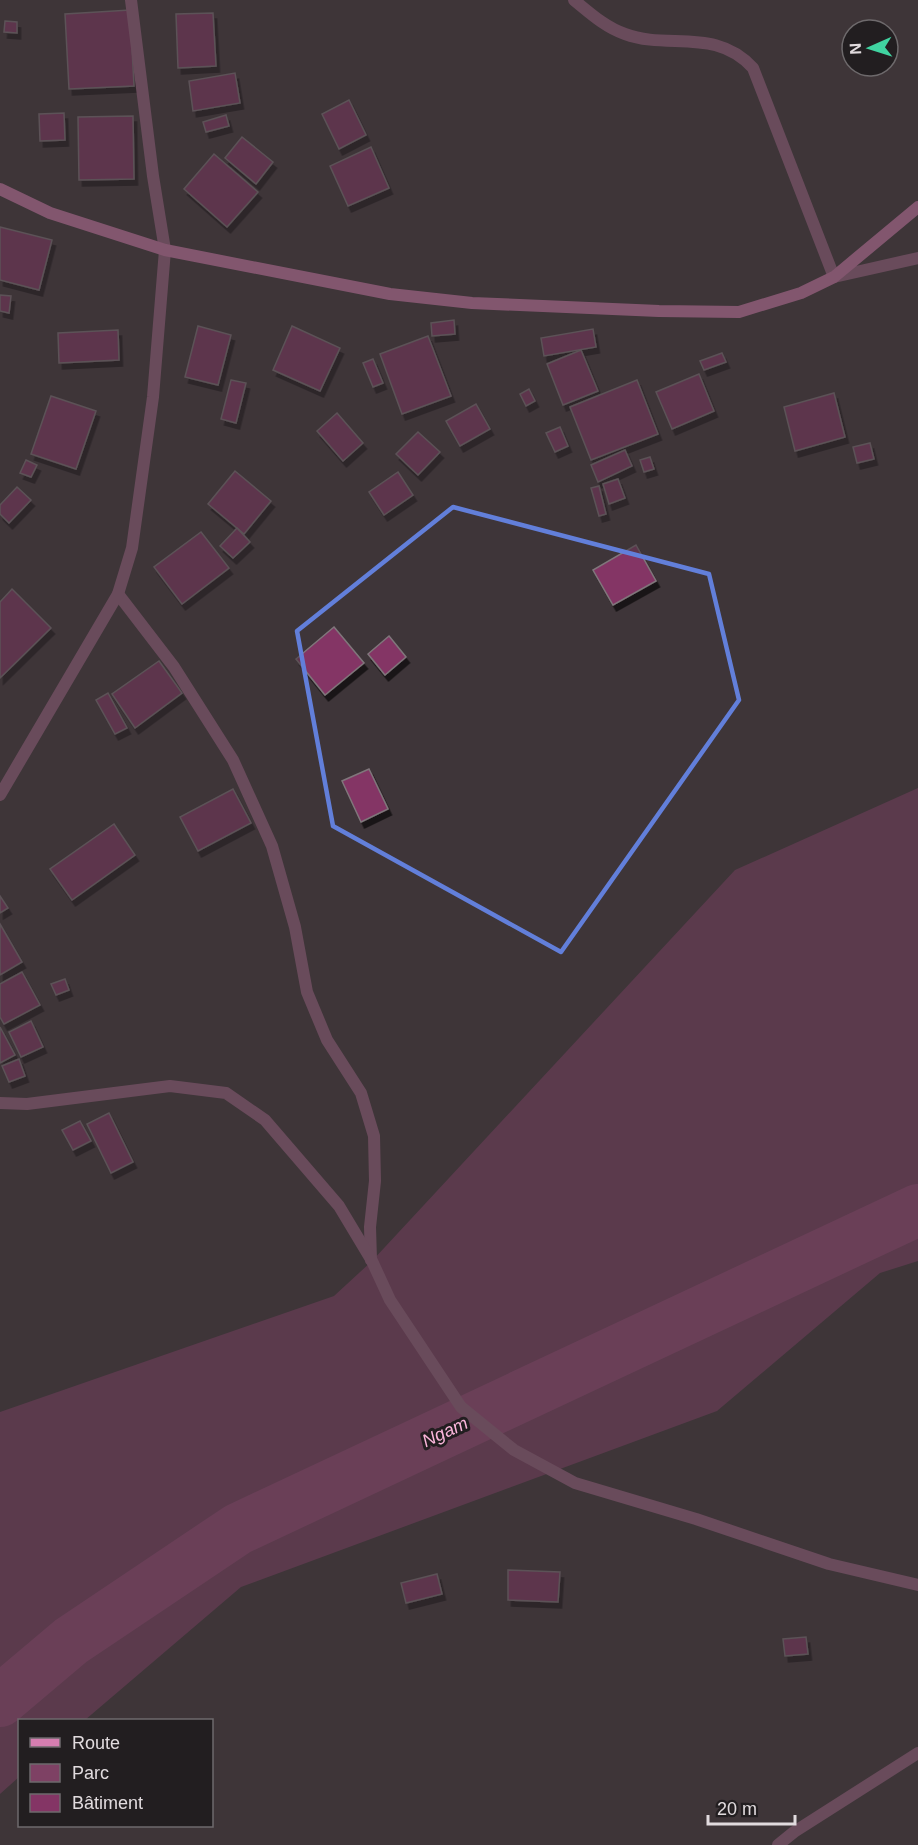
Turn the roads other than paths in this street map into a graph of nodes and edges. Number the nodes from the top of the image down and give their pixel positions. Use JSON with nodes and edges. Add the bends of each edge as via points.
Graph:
{"nodes":[{"id":1,"x":132,"y":0,"type":"edge"},
{"id":2,"x":574,"y":0,"type":"edge"},
{"id":3,"x":0,"y":189,"type":"edge"},
{"id":4,"x":918,"y":207,"type":"edge"},
{"id":5,"x":165,"y":250,"type":"junction"},
{"id":6,"x":918,"y":258,"type":"edge"},
{"id":7,"x":834,"y":277,"type":"junction"},
{"id":8,"x":118,"y":594,"type":"junction"},
{"id":9,"x":0,"y":795,"type":"edge"},
{"id":10,"x":0,"y":1103,"type":"edge"},
{"id":11,"x":372,"y":1261,"type":"junction"},
{"id":12,"x":918,"y":1585,"type":"edge"},
{"id":13,"x":918,"y":1753,"type":"edge"},
{"id":14,"x":778,"y":1845,"type":"edge"}],
"edges":[{"from":1,"to":5,"type":"street"},
{"from":2,"to":7,"type":"street","via":[[627,35],[713,44],[743,57],[753,68]]},
{"from":3,"to":5,"type":"street","via":[[50,213]]},
{"from":4,"to":7,"type":"street"},
{"from":5,"to":7,"type":"street","via":[[390,294],[472,303],[635,310],[739,312],[801,293]]},
{"from":5,"to":8,"type":"street","via":[[153,398],[132,548]]},
{"from":6,"to":7,"type":"street"},
{"from":8,"to":9,"type":"street"},
{"from":8,"to":11,"type":"street","via":[[174,668],[233,760],[272,846],[295,927],[307,992],[327,1040],[361,1093],[374,1136]]},
{"from":10,"to":11,"type":"street","via":[[27,1104],[170,1086],[226,1093],[265,1120],[300,1159],[339,1206]]},
{"from":11,"to":12,"type":"street","via":[[390,1300],[461,1407],[514,1450],[575,1484],[829,1564]]},
{"from":13,"to":14,"type":"street"}]}
